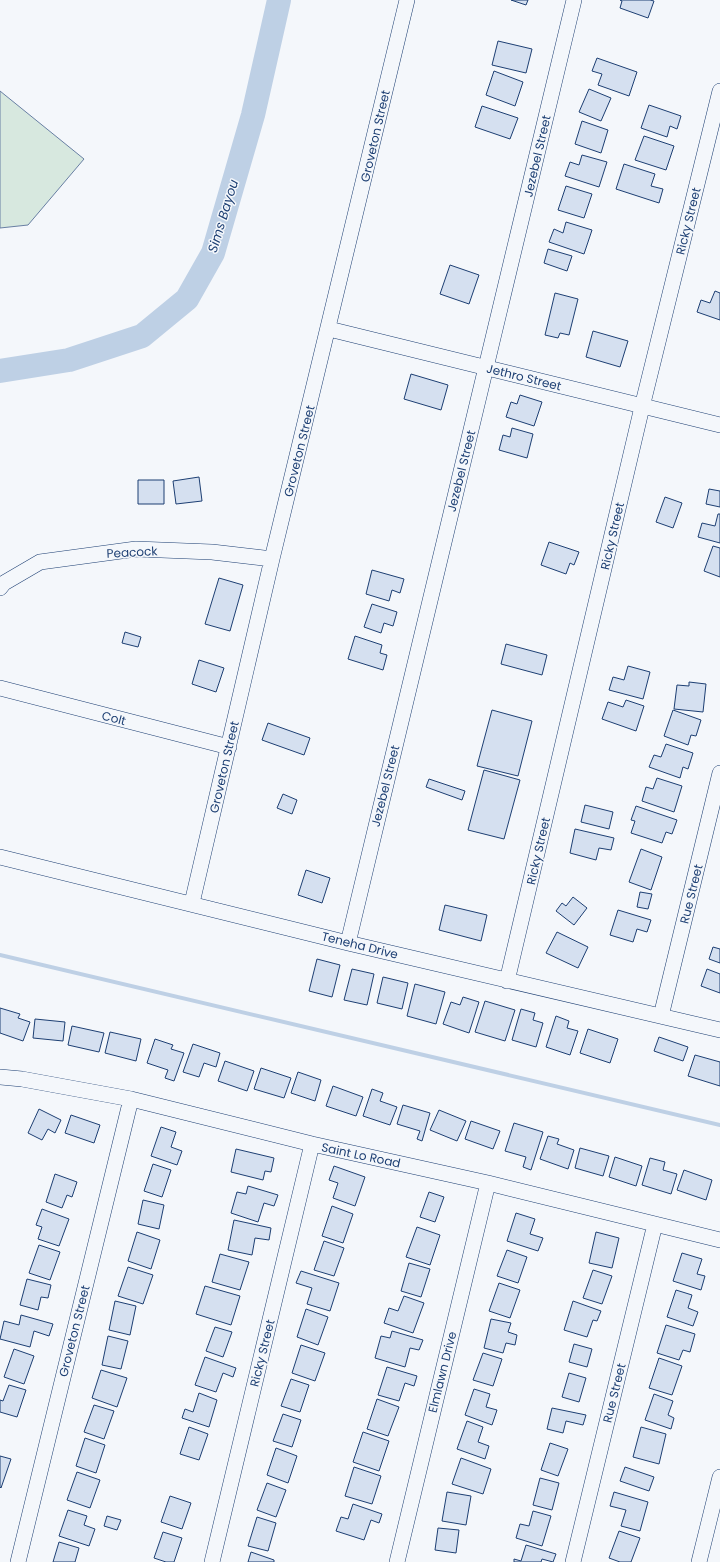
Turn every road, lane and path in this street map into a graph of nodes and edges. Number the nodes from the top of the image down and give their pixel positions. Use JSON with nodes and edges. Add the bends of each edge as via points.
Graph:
{"nodes":[{"id":1,"x":407,"y":0,"type":"edge"},
{"id":2,"x":574,"y":0,"type":"edge"},
{"id":3,"x":720,"y":91,"type":"edge"},
{"id":4,"x":329,"y":329,"type":"junction"},
{"id":5,"x":486,"y":367,"type":"junction"},
{"id":6,"x":642,"y":407,"type":"junction"},
{"id":7,"x":720,"y":425,"type":"edge"},
{"id":8,"x":272,"y":559,"type":"junction"},
{"id":9,"x":0,"y":588,"type":"edge"},
{"id":10,"x":0,"y":688,"type":"edge"},
{"id":11,"x":229,"y":747,"type":"junction"},
{"id":12,"x":720,"y":773,"type":"edge"},
{"id":13,"x":0,"y":857,"type":"edge"},
{"id":14,"x":192,"y":903,"type":"junction"},
{"id":15,"x":348,"y":943,"type":"junction"},
{"id":16,"x":507,"y":981,"type":"junction"},
{"id":17,"x":661,"y":1016,"type":"junction"},
{"id":18,"x":720,"y":1030,"type":"edge"},
{"id":19,"x":0,"y":1077,"type":"edge"},
{"id":20,"x":131,"y":1099,"type":"junction"},
{"id":21,"x":312,"y":1144,"type":"junction"},
{"id":22,"x":488,"y":1183,"type":"junction"},
{"id":23,"x":655,"y":1224,"type":"junction"},
{"id":24,"x":720,"y":1240,"type":"edge"},
{"id":25,"x":720,"y":1477,"type":"edge"},
{"id":26,"x":18,"y":1562,"type":"edge"},
{"id":27,"x":212,"y":1562,"type":"edge"},
{"id":28,"x":397,"y":1562,"type":"edge"},
{"id":29,"x":572,"y":1562,"type":"edge"},
{"id":30,"x":699,"y":1562,"type":"edge"}],
"edges":[{"from":1,"to":4,"type":"street","name":"Groveton Street"},
{"from":2,"to":5,"type":"street","name":"Jezebel Street"},
{"from":3,"to":6,"type":"street","name":"Ricky Street"},
{"from":4,"to":5,"type":"street","name":"Jethro Street"},
{"from":4,"to":8,"type":"street","name":"Groveton Street"},
{"from":5,"to":6,"type":"street","name":"Jethro Street"},
{"from":5,"to":15,"type":"street","name":"Jezebel Street"},
{"from":6,"to":7,"type":"street","name":"Jethro Street"},
{"from":6,"to":16,"type":"street","name":"Ricky Street"},
{"from":8,"to":9,"type":"street","name":"Peacock","via":[[212,552],[136,549],[40,562],[4,583]]},
{"from":8,"to":11,"type":"street","name":"Groveton Street"},
{"from":10,"to":11,"type":"street","name":"Colt"},
{"from":11,"to":14,"type":"street","name":"Groveton Street"},
{"from":12,"to":17,"type":"street","name":"Rue Street"},
{"from":13,"to":14,"type":"street","name":"Teneha Drive"},
{"from":14,"to":15,"type":"street","name":"Teneha Drive"},
{"from":15,"to":16,"type":"street","name":"Teneha Drive"},
{"from":16,"to":17,"type":"street","name":"Teneha Drive"},
{"from":17,"to":18,"type":"street","name":"Teneha Drive"},
{"from":19,"to":20,"type":"street","name":"Saint Lo Road"},
{"from":20,"to":21,"type":"street","name":"Saint Lo Road"},
{"from":20,"to":26,"type":"street","name":"Groveton Street"},
{"from":21,"to":22,"type":"street","name":"Saint Lo Road"},
{"from":21,"to":27,"type":"street","name":"Ricky Street"},
{"from":22,"to":23,"type":"street","name":"Saint Lo Road"},
{"from":22,"to":28,"type":"street","name":"Elmlawn Drive"},
{"from":23,"to":24,"type":"street","name":"Saint Lo Road"},
{"from":23,"to":29,"type":"street","name":"Rue Street"},
{"from":25,"to":30,"type":"street"}]}
